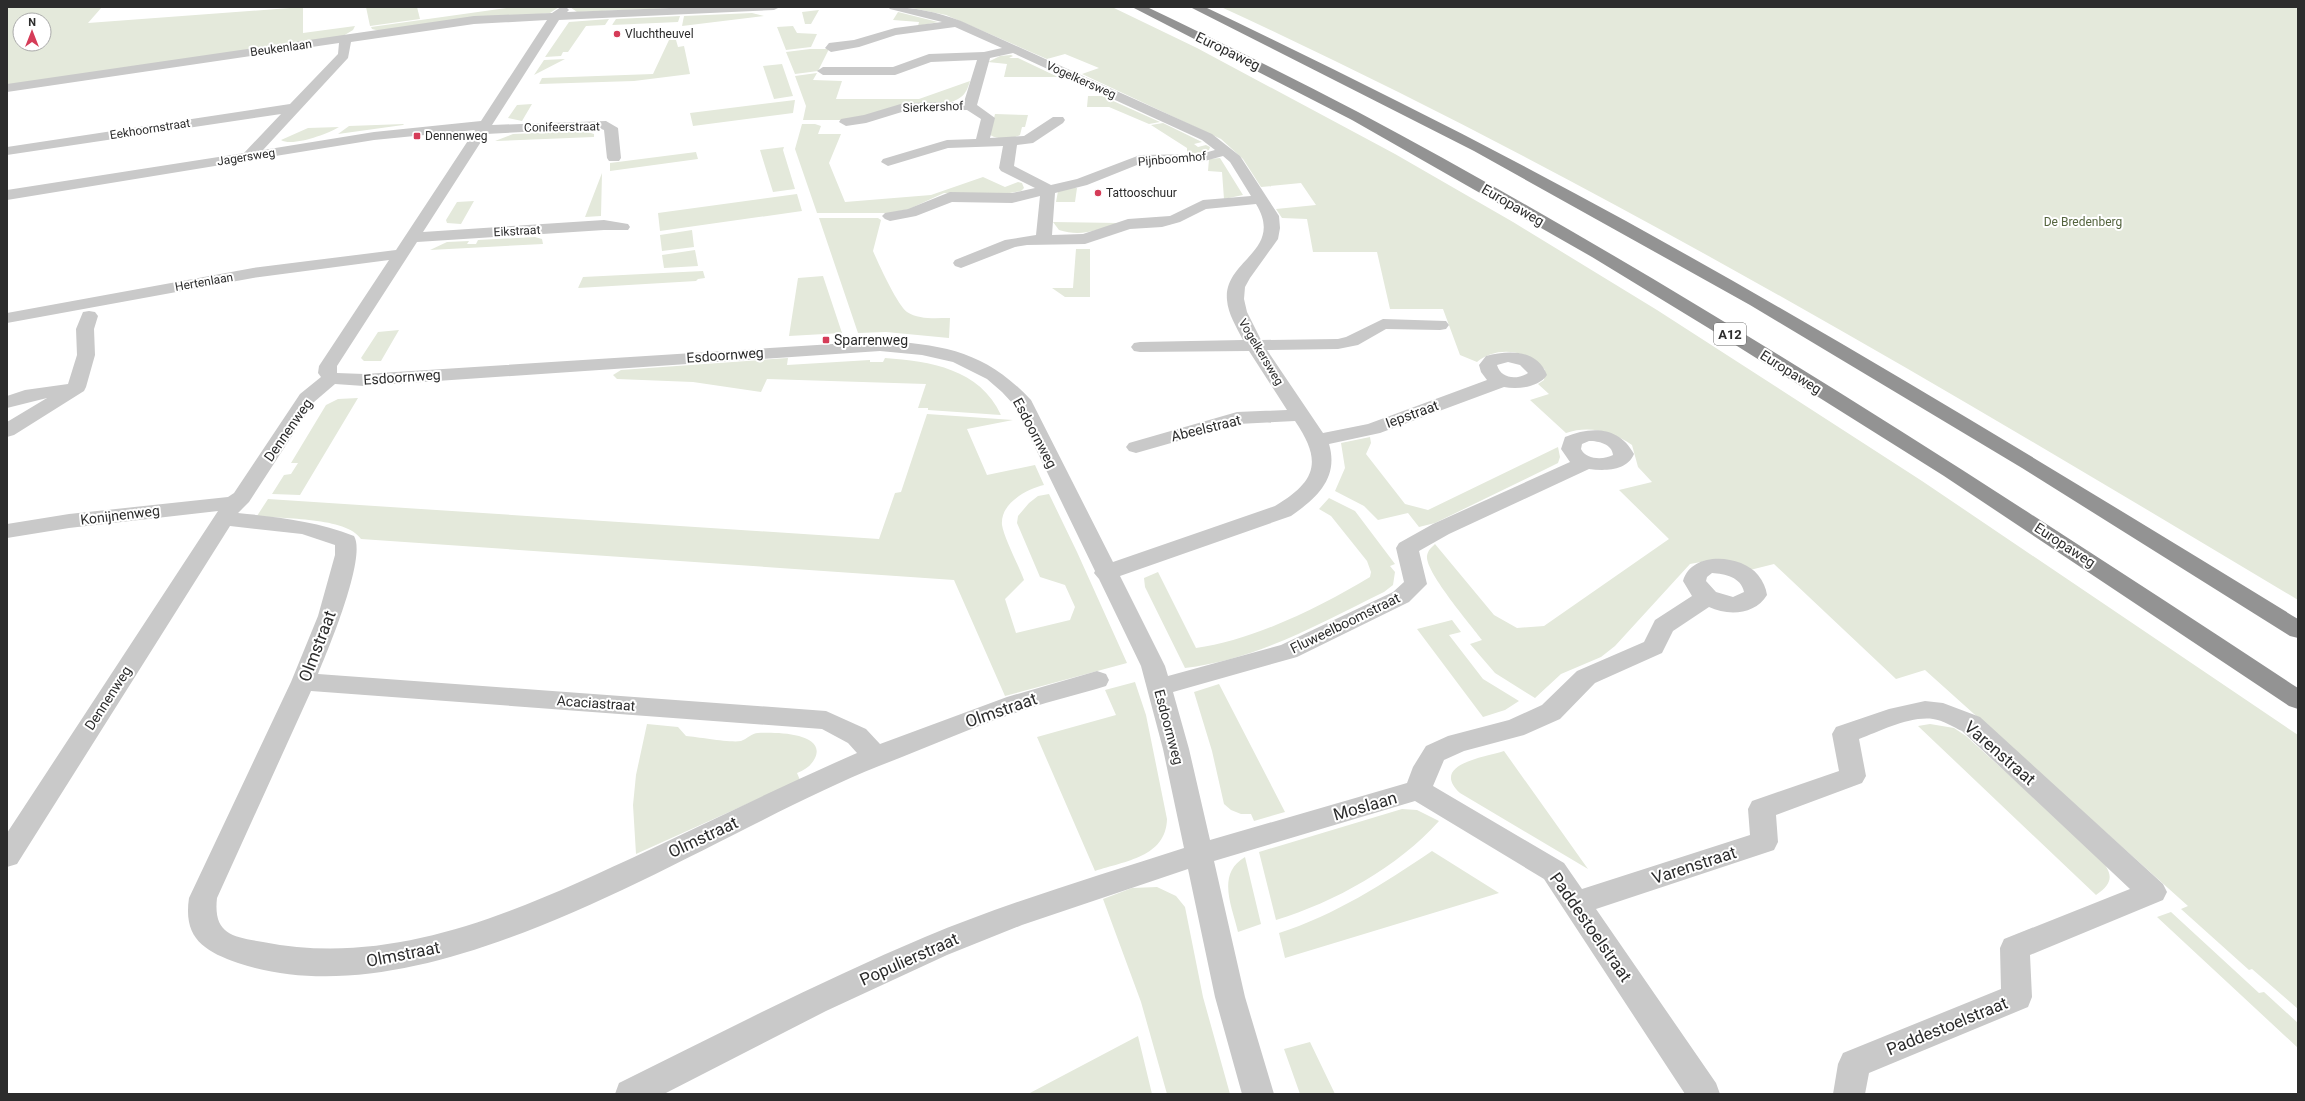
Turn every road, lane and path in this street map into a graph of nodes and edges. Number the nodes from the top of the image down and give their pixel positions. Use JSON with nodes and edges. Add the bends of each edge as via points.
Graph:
{"nodes":[{"id":1,"x":774,"y":7,"type":"edge"},
{"id":2,"x":894,"y":7,"type":"edge"},
{"id":3,"x":1138,"y":7,"type":"edge"},
{"id":4,"x":1196,"y":7,"type":"edge"},
{"id":5,"x":560,"y":12,"type":"edge"},
{"id":6,"x":956,"y":23,"type":"junction"},
{"id":7,"x":345,"y":39,"type":"junction"},
{"id":8,"x":831,"y":48,"type":"dead end"},
{"id":9,"x":1014,"y":49,"type":"junction"},
{"id":10,"x":984,"y":56,"type":"junction"},
{"id":11,"x":823,"y":71,"type":"dead end"},
{"id":12,"x":7,"y":88,"type":"edge"},
{"id":13,"x":970,"y":106,"type":"junction"},
{"id":14,"x":293,"y":108,"type":"junction"},
{"id":15,"x":1058,"y":120,"type":"dead end"},
{"id":16,"x":846,"y":122,"type":"dead end"},
{"id":17,"x":484,"y":127,"type":"junction"},
{"id":18,"x":982,"y":142,"type":"junction"},
{"id":19,"x":1011,"y":142,"type":"junction"},
{"id":20,"x":7,"y":151,"type":"edge"},
{"id":21,"x":1227,"y":151,"type":"junction"},
{"id":22,"x":249,"y":156,"type":"junction"},
{"id":23,"x":614,"y":158,"type":"dead end"},
{"id":24,"x":888,"y":162,"type":"dead end"},
{"id":25,"x":1048,"y":189,"type":"junction"},
{"id":26,"x":7,"y":195,"type":"edge"},
{"id":27,"x":1261,"y":199,"type":"junction"},
{"id":28,"x":890,"y":216,"type":"dead end"},
{"id":29,"x":622,"y":227,"type":"dead end"},
{"id":30,"x":413,"y":237,"type":"junction"},
{"id":31,"x":1044,"y":240,"type":"junction"},
{"id":32,"x":402,"y":254,"type":"junction"},
{"id":33,"x":961,"y":263,"type":"dead end"},
{"id":34,"x":89,"y":316,"type":"dead end"},
{"id":35,"x":7,"y":318,"type":"edge"},
{"id":36,"x":1440,"y":325,"type":"dead end"},
{"id":37,"x":1256,"y":345,"type":"junction"},
{"id":38,"x":1140,"y":346,"type":"dead end"},
{"id":39,"x":331,"y":378,"type":"junction"},
{"id":40,"x":1503,"y":381,"type":"dead end"},
{"id":41,"x":77,"y":387,"type":"junction"},
{"id":42,"x":7,"y":402,"type":"edge"},
{"id":43,"x":1301,"y":416,"type":"junction"},
{"id":44,"x":10,"y":426,"type":"edge"},
{"id":45,"x":1318,"y":440,"type":"junction"},
{"id":46,"x":1136,"y":447,"type":"dead end"},
{"id":47,"x":1587,"y":462,"type":"dead end"},
{"id":48,"x":230,"y":511,"type":"junction"},
{"id":49,"x":7,"y":531,"type":"edge"},
{"id":50,"x":1105,"y":573,"type":"junction"},
{"id":51,"x":1707,"y":597,"type":"dead end"},
{"id":52,"x":2298,"y":630,"type":"edge"},
{"id":53,"x":1098,"y":680,"type":"dead end"},
{"id":54,"x":303,"y":682,"type":"junction"},
{"id":55,"x":1159,"y":687,"type":"junction"},
{"id":56,"x":2298,"y":700,"type":"edge"},
{"id":57,"x":876,"y":757,"type":"junction"},
{"id":58,"x":1418,"y":790,"type":"junction"},
{"id":59,"x":1200,"y":854,"type":"junction"},
{"id":60,"x":7,"y":856,"type":"edge"},
{"id":61,"x":2153,"y":892,"type":"joint"},
{"id":62,"x":1577,"y":903,"type":"junction"},
{"id":63,"x":631,"y":1094,"type":"edge"},
{"id":64,"x":1258,"y":1094,"type":"edge"},
{"id":65,"x":1704,"y":1094,"type":"edge"},
{"id":66,"x":1849,"y":1094,"type":"edge"}],
"edges":[{"from":1,"to":5,"type":"street"},
{"from":2,"to":6,"type":"street","name":"Vogelkersweg","via":[[926,13]]},
{"from":3,"to":56,"type":"highway","name":"Europaweg","number":"A12","via":[[1356,117],[1516,206],[1681,304],[2087,559]]},
{"from":4,"to":52,"type":"highway","name":"Europaweg","via":[[1388,100],[1697,268],[1849,355]]},
{"from":5,"to":7,"type":"street","name":"Beukenlaan","via":[[474,20]]},
{"from":5,"to":17,"type":"street"},
{"from":6,"to":8,"type":"street","via":[[895,32]]},
{"from":6,"to":9,"type":"street","name":"Vogelkersweg"},
{"from":7,"to":12,"type":"street","name":"Beukenlaan"},
{"from":7,"to":14,"type":"street","via":[[344,55]]},
{"from":9,"to":10,"type":"street"},
{"from":9,"to":21,"type":"street","name":"Vogelkersweg","via":[[1207,137]]},
{"from":10,"to":11,"type":"street","via":[[929,58],[895,71]]},
{"from":10,"to":13,"type":"street","name":"Sierkershof"},
{"from":13,"to":16,"type":"street","name":"Sierkershof","via":[[904,107],[866,119]]},
{"from":13,"to":18,"type":"street","via":[[988,118]]},
{"from":14,"to":20,"type":"street","name":"Eekhoornstraat"},
{"from":14,"to":22,"type":"street"},
{"from":15,"to":19,"type":"street","via":[[1028,140]]},
{"from":17,"to":22,"type":"street","name":"Jagersweg","via":[[382,135]]},
{"from":17,"to":23,"type":"street","name":"Conifeerstraat","via":[[601,124],[610,128]]},
{"from":17,"to":30,"type":"street"},
{"from":18,"to":19,"type":"street"},
{"from":18,"to":24,"type":"street","via":[[947,144]]},
{"from":19,"to":25,"type":"street","via":[[1006,168]]},
{"from":21,"to":25,"type":"street","name":"Pijnboomhof","via":[[1201,158],[1140,159],[1082,182]]},
{"from":21,"to":27,"type":"street","name":"Vogelkersweg"},
{"from":22,"to":26,"type":"street","name":"Jagersweg"},
{"from":25,"to":28,"type":"street","name":"Pijnboomhof","via":[[1012,198],[950,198],[911,213]]},
{"from":25,"to":31,"type":"street"},
{"from":27,"to":31,"type":"street","via":[[1203,205],[1175,219],[1128,224],[1085,239]]},
{"from":27,"to":37,"type":"street","name":"Vogelkersweg","via":[[1272,216],[1273,236],[1239,284],[1235,298],[1242,323]]},
{"from":29,"to":30,"type":"street","name":"Eikstraat","via":[[604,225]]},
{"from":30,"to":32,"type":"street"},
{"from":31,"to":33,"type":"street","via":[[1011,243]]},
{"from":32,"to":35,"type":"street","name":"Hertenlaan","via":[[319,263],[220,279]]},
{"from":32,"to":39,"type":"street","via":[[328,366],[327,373]]},
{"from":34,"to":41,"type":"street","via":[[85,329],[86,355]]},
{"from":36,"to":37,"type":"street","via":[[1383,324],[1352,341],[1338,344]]},
{"from":37,"to":38,"type":"street"},
{"from":37,"to":43,"type":"street","name":"Vogelkersweg"},
{"from":39,"to":48,"type":"street","name":"Dennenweg","via":[[307,398],[242,497]]},
{"from":39,"to":50,"type":"street","name":"Esdoornweg","via":[[364,380],[855,346],[938,350],[973,362],[993,373],[1009,386],[1024,404]]},
{"from":40,"to":45,"type":"street","name":"Iepstraat","via":[[1373,429]]},
{"from":41,"to":42,"type":"street","via":[[25,396]]},
{"from":41,"to":44,"type":"street"},
{"from":43,"to":45,"type":"street","name":"Vogelkersweg"},
{"from":43,"to":46,"type":"street","name":"Abeelstraat","via":[[1237,418]]},
{"from":45,"to":50,"type":"street","name":"Vogelkersweg","via":[[1322,468],[1312,489],[1288,508]]},
{"from":47,"to":55,"type":"street","name":"Fluweelboomstraat","via":[[1441,529],[1407,548],[1416,584],[1401,597],[1289,652]]},
{"from":48,"to":49,"type":"street","name":"Konijnenweg","via":[[69,522]]},
{"from":48,"to":54,"type":"street","name":"Olmstraat","via":[[331,534],[346,542],[346,555],[330,616]]},
{"from":48,"to":60,"type":"street","name":"Dennenweg"},
{"from":50,"to":55,"type":"street","name":"Esdoornweg","via":[[1153,666]]},
{"from":51,"to":58,"type":"street","via":[[1662,626],[1654,647],[1586,676],[1551,712],[1515,728],[1457,743],[1435,753],[1426,766]]},
{"from":53,"to":57,"type":"street","name":"Olmstraat","via":[[1016,703]]},
{"from":54,"to":57,"type":"street","name":"Acaciastraat","via":[[826,720],[858,736]]},
{"from":54,"to":57,"type":"street","name":"Olmstraat","via":[[203,898],[200,915],[212,939],[257,956],[348,963],[397,957],[444,947],[567,901]]},
{"from":55,"to":59,"type":"street","name":"Esdoornweg"},
{"from":58,"to":59,"type":"street","name":"Moslaan"},
{"from":58,"to":62,"type":"street","name":"Paddestoelstraat","via":[[1554,871]]},
{"from":59,"to":63,"type":"street","name":"Populierstraat","via":[[1015,915],[936,946],[815,1001]]},
{"from":59,"to":64,"type":"street","via":[[1217,943]]},
{"from":61,"to":62,"type":"street","name":"Varenstraat","via":[[1971,724],[1932,710],[1916,711],[1844,734],[1853,776],[1762,808],[1764,842]]},
{"from":61,"to":66,"type":"street","name":"Paddestoelstraat","via":[[2015,948],[2018,997],[1854,1064]]},
{"from":62,"to":65,"type":"street","name":"Paddestoelstraat"}]}
